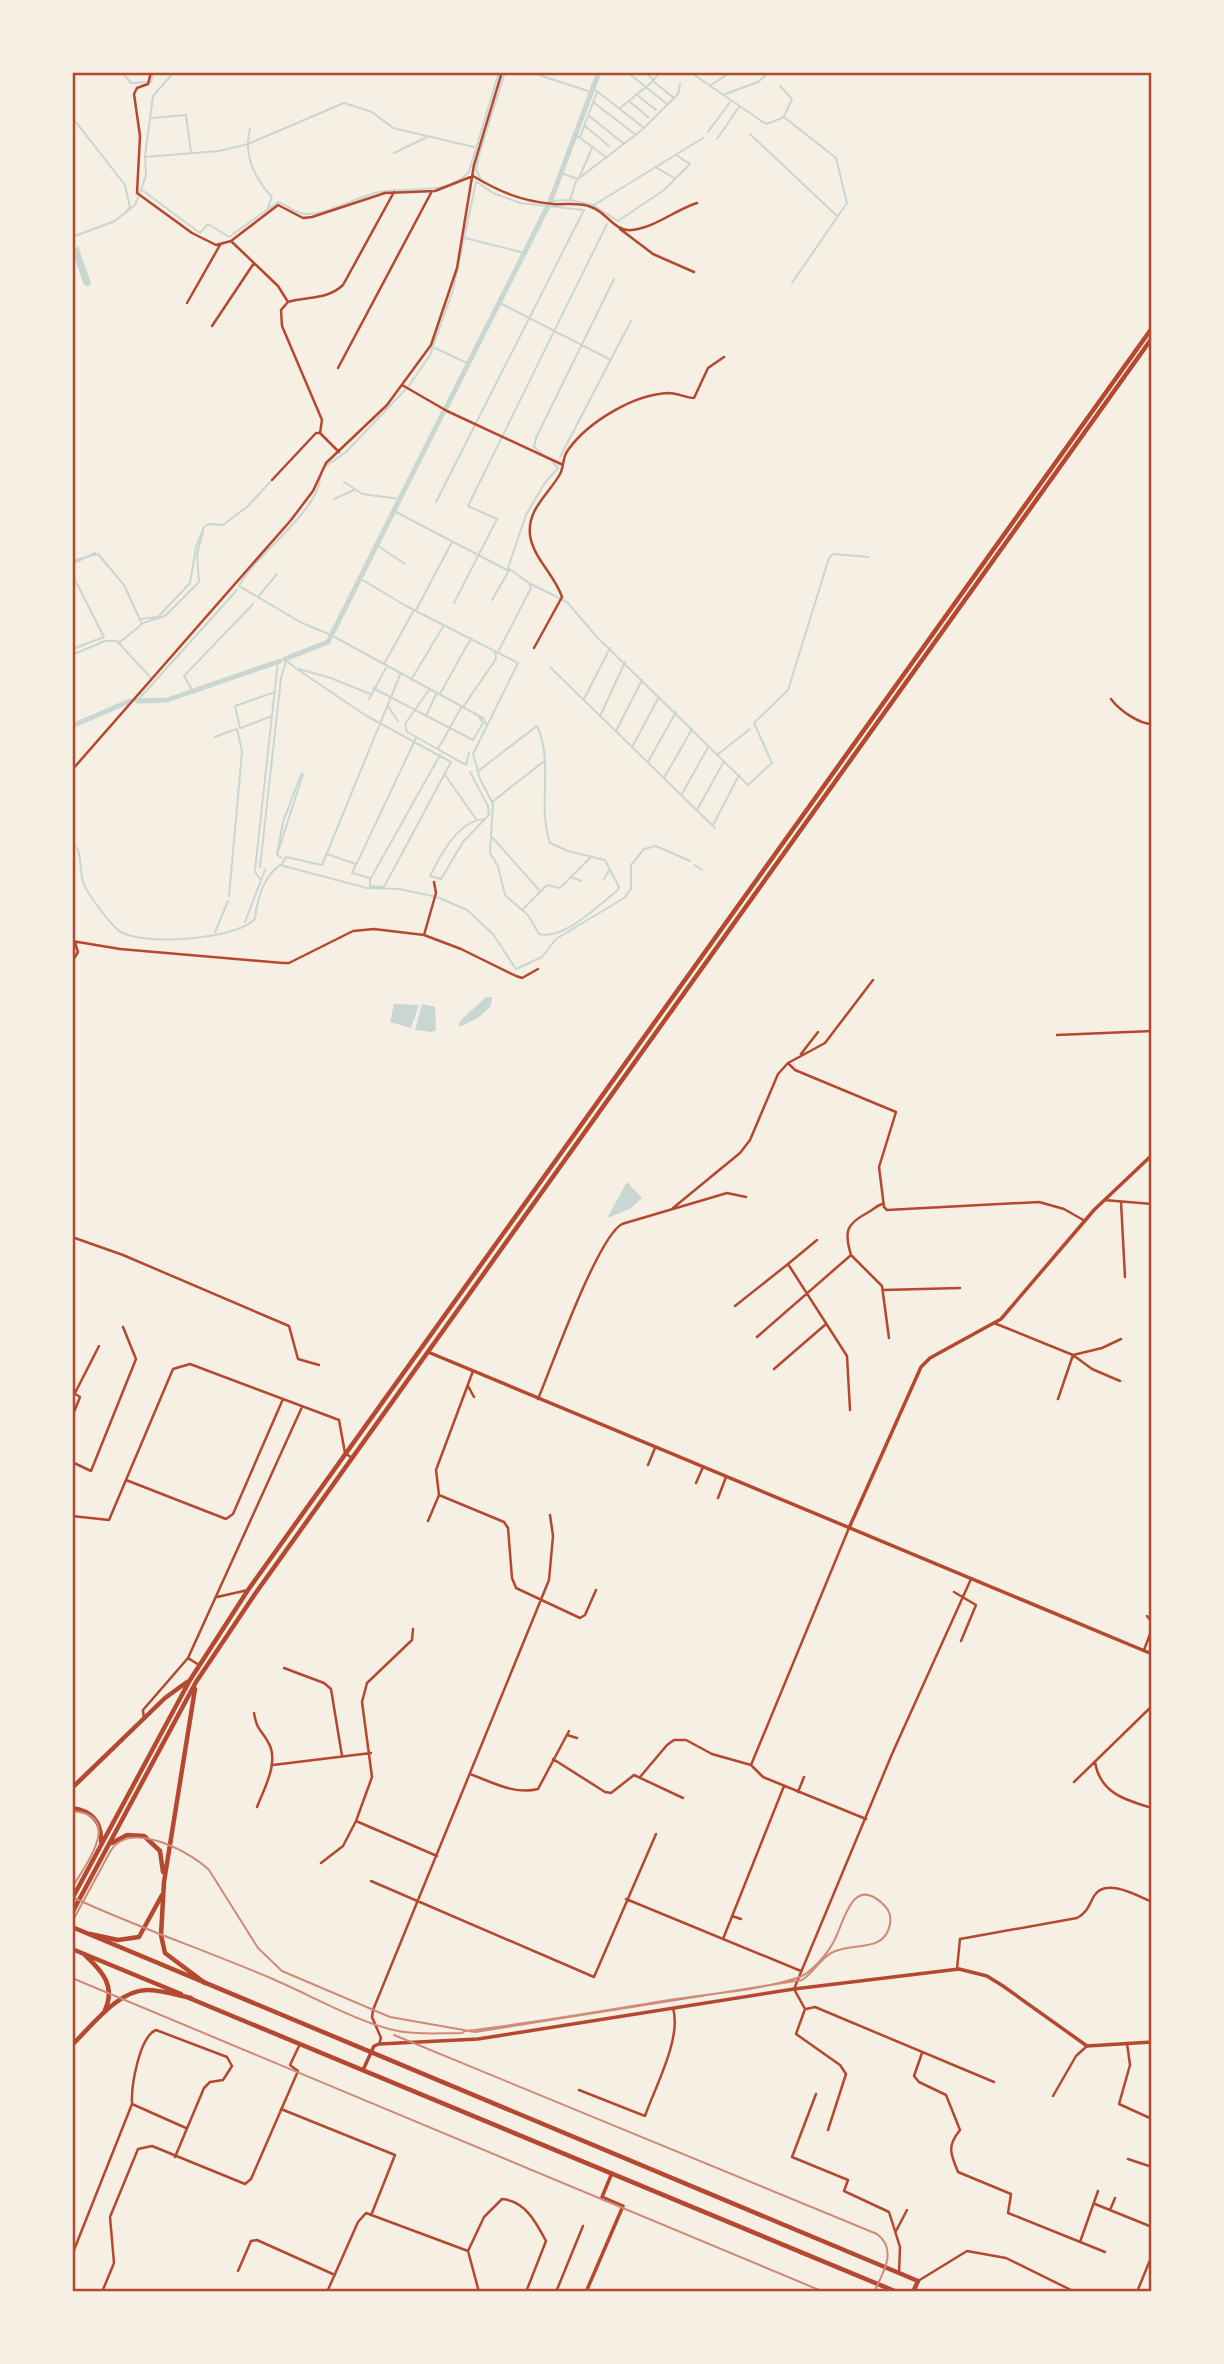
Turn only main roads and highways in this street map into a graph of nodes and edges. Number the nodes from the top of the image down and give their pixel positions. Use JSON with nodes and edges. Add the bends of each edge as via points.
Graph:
{"nodes":[{"id":1,"x":1152,"y":328,"type":"edge"},
{"id":2,"x":1152,"y":338,"type":"edge"},
{"id":3,"x":1152,"y":1155,"type":"edge"},
{"id":4,"x":420,"y":1347,"type":"junction"},
{"id":5,"x":428,"y":1352,"type":"junction"},
{"id":6,"x":849,"y":1528,"type":"junction"},
{"id":7,"x":1152,"y":1654,"type":"edge"},
{"id":8,"x":193,"y":1681,"type":"junction"},
{"id":9,"x":72,"y":1788,"type":"edge"},
{"id":10,"x":72,"y":1808,"type":"edge"},
{"id":11,"x":104,"y":1848,"type":"junction"},
{"id":12,"x":164,"y":1882,"type":"junction"},
{"id":13,"x":162,"y":1894,"type":"junction"},
{"id":14,"x":72,"y":1899,"type":"edge"},
{"id":15,"x":72,"y":1913,"type":"edge"},
{"id":16,"x":72,"y":1927,"type":"edge"},
{"id":17,"x":90,"y":1934,"type":"junction"},
{"id":18,"x":72,"y":1949,"type":"edge"},
{"id":19,"x":85,"y":1955,"type":"junction"},
{"id":20,"x":205,"y":1983,"type":"junction"},
{"id":21,"x":191,"y":1998,"type":"junction"},
{"id":22,"x":103,"y":2014,"type":"junction"},
{"id":23,"x":1152,"y":2042,"type":"edge"},
{"id":24,"x":72,"y":2045,"type":"edge"},
{"id":25,"x":371,"y":2054,"type":"junction"},
{"id":26,"x":363,"y":2070,"type":"junction"},
{"id":27,"x":612,"y":2174,"type":"junction"},
{"id":28,"x":586,"y":2292,"type":"edge"},
{"id":29,"x":897,"y":2292,"type":"edge"},
{"id":30,"x":913,"y":2292,"type":"edge"}],
"edges":[{"from":1,"to":4,"type":"main road"},
{"from":2,"to":5,"type":"main road"},
{"from":3,"to":6,"type":"main road","via":[[1104,1200],[1014,1306],[921,1367]]},
{"from":4,"to":5,"type":"main road"},
{"from":4,"to":8,"type":"main road","via":[[248,1590]]},
{"from":5,"to":6,"type":"main road"},
{"from":5,"to":8,"type":"main road"},
{"from":6,"to":7,"type":"main road"},
{"from":8,"to":9,"type":"main road","via":[[144,1719]]},
{"from":8,"to":11,"type":"main road"},
{"from":8,"to":12,"type":"main road"},
{"from":10,"to":11,"type":"main road","via":[[87,1811],[95,1819]]},
{"from":11,"to":12,"type":"main road","via":[[123,1836],[144,1836],[160,1851]]},
{"from":11,"to":14,"type":"main road"},
{"from":11,"to":15,"type":"main road"},
{"from":12,"to":13,"type":"main road"},
{"from":13,"to":17,"type":"main road","via":[[139,1937],[118,1940]]},
{"from":13,"to":20,"type":"main road","via":[[165,1953]]},
{"from":16,"to":17,"type":"main road"},
{"from":17,"to":20,"type":"main road"},
{"from":18,"to":19,"type":"main road"},
{"from":19,"to":21,"type":"main road"},
{"from":19,"to":22,"type":"main road","via":[[109,1985]]},
{"from":20,"to":25,"type":"main road"},
{"from":21,"to":22,"type":"main road","via":[[156,1990],[136,1991]]},
{"from":21,"to":26,"type":"main road"},
{"from":22,"to":24,"type":"main road"},
{"from":23,"to":25,"type":"main road","via":[[1087,2046],[1003,1986],[957,1969],[794,1989],[478,2039],[379,2044]]},
{"from":25,"to":26,"type":"main road"},
{"from":25,"to":30,"type":"main road","via":[[918,2281]]},
{"from":26,"to":27,"type":"main road"},
{"from":27,"to":28,"type":"main road","via":[[602,2197],[623,2206]]},
{"from":27,"to":29,"type":"main road"}]}
